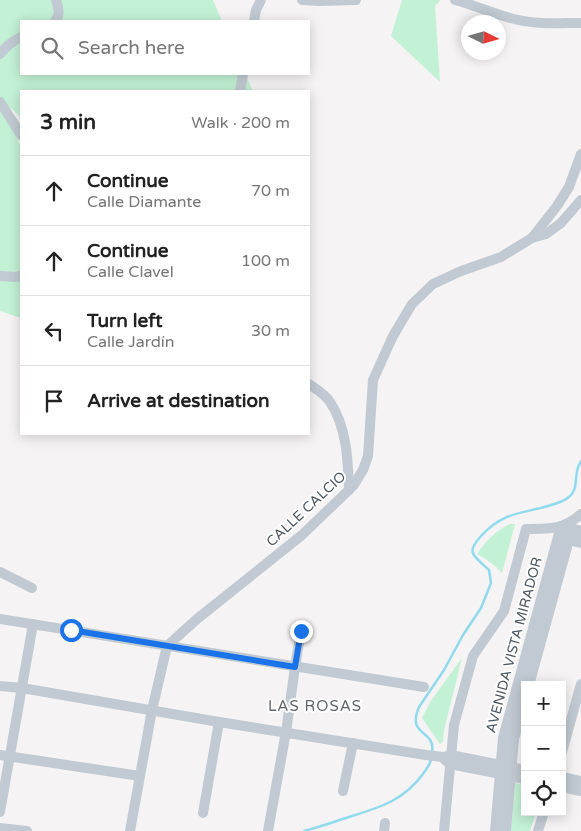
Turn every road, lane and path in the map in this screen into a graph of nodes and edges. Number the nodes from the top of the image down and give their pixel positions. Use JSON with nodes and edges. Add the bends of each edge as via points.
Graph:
{"nodes":[{"id":1,"x":56,"y":0,"type":"edge"},
{"id":2,"x":261,"y":0,"type":"edge"},
{"id":3,"x":302,"y":0,"type":"edge"},
{"id":4,"x":356,"y":0,"type":"edge"},
{"id":5,"x":455,"y":0,"type":"edge"},
{"id":6,"x":56,"y":20,"type":"edge"},
{"id":7,"x":254,"y":20,"type":"edge"},
{"id":8,"x":581,"y":23,"type":"edge"},
{"id":9,"x":20,"y":38,"type":"edge"},
{"id":10,"x":0,"y":54,"type":"edge"},
{"id":11,"x":243,"y":75,"type":"edge"},
{"id":12,"x":240,"y":90,"type":"edge"},
{"id":13,"x":0,"y":102,"type":"edge"},
{"id":14,"x":20,"y":133,"type":"edge"},
{"id":15,"x":581,"y":154,"type":"edge"},
{"id":16,"x":581,"y":200,"type":"edge"},
{"id":17,"x":532,"y":238,"type":"junction"},
{"id":18,"x":0,"y":276,"type":"edge"},
{"id":19,"x":20,"y":276,"type":"edge"},
{"id":20,"x":310,"y":385,"type":"edge"},
{"id":21,"x":349,"y":490,"type":"junction"},
{"id":22,"x":568,"y":529,"type":"edge"},
{"id":23,"x":581,"y":542,"type":"edge"},
{"id":24,"x":0,"y":572,"type":"edge"},
{"id":25,"x":32,"y":588,"type":"dead end"},
{"id":26,"x":0,"y":619,"type":"edge"},
{"id":27,"x":33,"y":624,"type":"junction"},
{"id":28,"x":301,"y":631,"type":"dead end"},
{"id":29,"x":167,"y":646,"type":"junction"},
{"id":30,"x":534,"y":646,"type":"junction"},
{"id":31,"x":295,"y":667,"type":"junction"},
{"id":32,"x":529,"y":681,"type":"edge"},
{"id":33,"x":581,"y":684,"type":"edge"},
{"id":34,"x":0,"y":686,"type":"edge"},
{"id":35,"x":424,"y":687,"type":"dead end"},
{"id":36,"x":22,"y":688,"type":"junction"},
{"id":37,"x":152,"y":710,"type":"junction"},
{"id":38,"x":521,"y":710,"type":"edge"},
{"id":39,"x":219,"y":722,"type":"junction"},
{"id":40,"x":286,"y":732,"type":"junction"},
{"id":41,"x":566,"y":738,"type":"edge"},
{"id":42,"x":352,"y":743,"type":"junction"},
{"id":43,"x":5,"y":756,"type":"edge"},
{"id":44,"x":446,"y":758,"type":"junction"},
{"id":45,"x":521,"y":770,"type":"edge"},
{"id":46,"x":506,"y":771,"type":"junction"},
{"id":47,"x":140,"y":776,"type":"junction"},
{"id":48,"x":521,"y":777,"type":"edge"},
{"id":49,"x":566,"y":778,"type":"edge"},
{"id":50,"x":581,"y":781,"type":"edge"},
{"id":51,"x":566,"y":788,"type":"edge"},
{"id":52,"x":343,"y":791,"type":"dead end"},
{"id":53,"x":581,"y":791,"type":"edge"},
{"id":54,"x":0,"y":812,"type":"edge"},
{"id":55,"x":203,"y":812,"type":"dead end"},
{"id":56,"x":543,"y":816,"type":"edge"},
{"id":57,"x":0,"y":828,"type":"edge"},
{"id":58,"x":26,"y":831,"type":"edge"},
{"id":59,"x":130,"y":831,"type":"edge"},
{"id":60,"x":268,"y":831,"type":"edge"},
{"id":61,"x":444,"y":831,"type":"edge"},
{"id":62,"x":496,"y":831,"type":"edge"},
{"id":63,"x":505,"y":831,"type":"edge"},
{"id":64,"x":538,"y":831,"type":"edge"}],
"edges":[{"from":1,"to":6,"type":"street","via":[[59,12]]},
{"from":2,"to":7,"type":"street"},
{"from":3,"to":4,"type":"street"},
{"from":5,"to":8,"type":"street","via":[[524,21]]},
{"from":9,"to":10,"type":"street"},
{"from":11,"to":12,"type":"street"},
{"from":13,"to":14,"type":"street"},
{"from":15,"to":17,"type":"street","via":[[569,187]]},
{"from":16,"to":17,"type":"street","via":[[561,223],[546,234]]},
{"from":17,"to":21,"type":"street","name":"CALLE CALCIO","via":[[501,257],[433,284],[412,304],[373,380],[368,456]]},
{"from":18,"to":19,"type":"street"},
{"from":20,"to":21,"type":"street","via":[[329,400],[342,428]]},
{"from":21,"to":29,"type":"street","name":"CALLE CALCIO","via":[[302,535]]},
{"from":22,"to":23,"type":"street"},
{"from":22,"to":30,"type":"street","name":"AVENIDA VISTA MIRADOR"},
{"from":22,"to":44,"type":"street","via":[[526,529],[504,612],[473,656]]},
{"from":24,"to":25,"type":"street"},
{"from":26,"to":27,"type":"street"},
{"from":27,"to":29,"type":"street"},
{"from":27,"to":36,"type":"street"},
{"from":28,"to":31,"type":"street"},
{"from":29,"to":31,"type":"street"},
{"from":29,"to":37,"type":"street"},
{"from":30,"to":32,"type":"street","name":"AVENIDA VISTA MIRADOR"},
{"from":30,"to":46,"type":"street","name":"AVENIDA VISTA MIRADOR","via":[[504,738]]},
{"from":31,"to":35,"type":"street"},
{"from":31,"to":40,"type":"street"},
{"from":33,"to":41,"type":"street"},
{"from":34,"to":36,"type":"street"},
{"from":36,"to":37,"type":"street"},
{"from":36,"to":43,"type":"street"},
{"from":37,"to":39,"type":"street"},
{"from":37,"to":47,"type":"street"},
{"from":38,"to":46,"type":"street","name":"AVENIDA VISTA MIRADOR"},
{"from":39,"to":40,"type":"street"},
{"from":39,"to":55,"type":"street"},
{"from":40,"to":42,"type":"street"},
{"from":40,"to":60,"type":"street"},
{"from":42,"to":44,"type":"street"},
{"from":42,"to":52,"type":"street"},
{"from":43,"to":47,"type":"street"},
{"from":43,"to":54,"type":"street"},
{"from":44,"to":46,"type":"street"},
{"from":44,"to":61,"type":"street"},
{"from":45,"to":46,"type":"street"},
{"from":46,"to":48,"type":"street"},
{"from":46,"to":62,"type":"street","name":"AVENIDA VISTA MIRADOR"},
{"from":46,"to":63,"type":"street","name":"AVENIDA VISTA MIRADOR"},
{"from":47,"to":59,"type":"street"},
{"from":49,"to":50,"type":"street"},
{"from":51,"to":53,"type":"street"},
{"from":56,"to":64,"type":"street"},
{"from":57,"to":58,"type":"street"}]}
